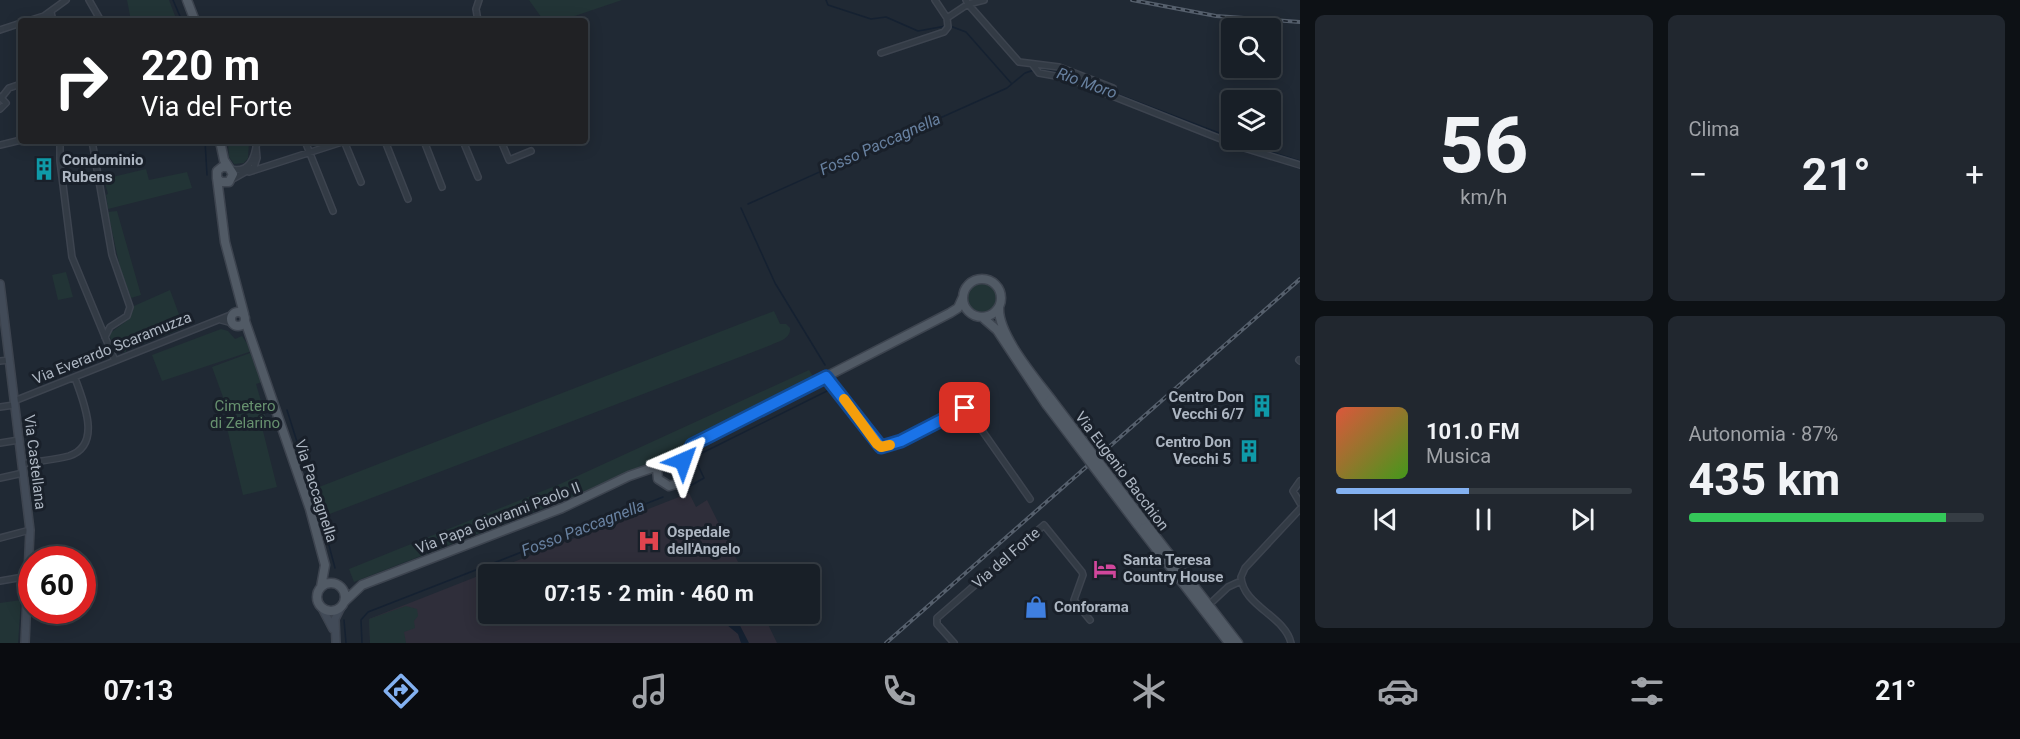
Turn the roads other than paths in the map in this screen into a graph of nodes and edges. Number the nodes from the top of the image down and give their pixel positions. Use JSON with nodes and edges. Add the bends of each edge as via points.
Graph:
{"nodes":[{"id":1,"x":66,"y":0,"type":"edge"},
{"id":2,"x":89,"y":0,"type":"edge"},
{"id":3,"x":187,"y":0,"type":"edge"},
{"id":4,"x":479,"y":0,"type":"edge"},
{"id":5,"x":935,"y":0,"type":"edge"},
{"id":6,"x":984,"y":0,"type":"edge"},
{"id":7,"x":967,"y":2,"type":"edge"},
{"id":8,"x":51,"y":12,"type":"junction"},
{"id":9,"x":36,"y":18,"type":"edge"},
{"id":10,"x":52,"y":18,"type":"edge"},
{"id":11,"x":99,"y":18,"type":"edge"},
{"id":12,"x":194,"y":18,"type":"edge"},
{"id":13,"x":478,"y":18,"type":"edge"},
{"id":14,"x":948,"y":22,"type":"junction"},
{"id":15,"x":18,"y":24,"type":"edge"},
{"id":16,"x":0,"y":30,"type":"edge"},
{"id":17,"x":881,"y":53,"type":"dead end"},
{"id":18,"x":1035,"y":68,"type":"junction"},
{"id":19,"x":18,"y":85,"type":"edge"},
{"id":20,"x":1113,"y":88,"type":"dead end"},
{"id":21,"x":1,"y":97,"type":"edge"},
{"id":22,"x":0,"y":110,"type":"edge"},
{"id":23,"x":18,"y":141,"type":"edge"},
{"id":24,"x":58,"y":144,"type":"edge"},
{"id":25,"x":93,"y":144,"type":"edge"},
{"id":26,"x":218,"y":144,"type":"edge"},
{"id":27,"x":219,"y":144,"type":"edge"},
{"id":28,"x":256,"y":144,"type":"edge"},
{"id":29,"x":306,"y":144,"type":"edge"},
{"id":30,"x":336,"y":144,"type":"edge"},
{"id":31,"x":346,"y":144,"type":"edge"},
{"id":32,"x":386,"y":144,"type":"edge"},
{"id":33,"x":425,"y":144,"type":"edge"},
{"id":34,"x":464,"y":144,"type":"edge"},
{"id":35,"x":502,"y":144,"type":"edge"},
{"id":36,"x":0,"y":145,"type":"edge"},
{"id":37,"x":531,"y":152,"type":"dead end"},
{"id":38,"x":310,"y":153,"type":"junction"},
{"id":39,"x":1300,"y":165,"type":"edge"},
{"id":40,"x":229,"y":168,"type":"junction"},
{"id":41,"x":249,"y":172,"type":"junction"},
{"id":42,"x":218,"y":174,"type":"junction"},
{"id":43,"x":478,"y":177,"type":"dead end"},
{"id":44,"x":230,"y":181,"type":"junction"},
{"id":45,"x":361,"y":182,"type":"dead end"},
{"id":46,"x":442,"y":187,"type":"dead end"},
{"id":47,"x":408,"y":199,"type":"dead end"},
{"id":48,"x":333,"y":211,"type":"dead end"},
{"id":49,"x":220,"y":212,"type":"junction"},
{"id":50,"x":0,"y":287,"type":"edge"},
{"id":51,"x":238,"y":295,"type":"junction"},
{"id":52,"x":963,"y":297,"type":"junction"},
{"id":53,"x":999,"y":308,"type":"junction"},
{"id":54,"x":950,"y":313,"type":"junction"},
{"id":55,"x":971,"y":314,"type":"junction"},
{"id":56,"x":96,"y":315,"type":"junction"},
{"id":57,"x":982,"y":317,"type":"junction"},
{"id":58,"x":245,"y":318,"type":"junction"},
{"id":59,"x":234,"y":319,"type":"junction"},
{"id":60,"x":2,"y":322,"type":"edge"},
{"id":61,"x":110,"y":327,"type":"junction"},
{"id":62,"x":104,"y":339,"type":"junction"},
{"id":63,"x":258,"y":356,"type":"junction"},
{"id":64,"x":10,"y":360,"type":"junction"},
{"id":65,"x":0,"y":362,"type":"edge"},
{"id":66,"x":115,"y":362,"type":"junction"},
{"id":67,"x":826,"y":377,"type":"junction"},
{"id":68,"x":75,"y":378,"type":"junction"},
{"id":69,"x":1048,"y":402,"type":"junction"},
{"id":70,"x":14,"y":403,"type":"junction"},
{"id":71,"x":0,"y":407,"type":"edge"},
{"id":72,"x":19,"y":440,"type":"junction"},
{"id":73,"x":0,"y":443,"type":"edge"},
{"id":74,"x":692,"y":445,"type":"junction"},
{"id":75,"x":673,"y":459,"type":"junction"},
{"id":76,"x":22,"y":464,"type":"junction"},
{"id":77,"x":658,"y":465,"type":"junction"},
{"id":78,"x":683,"y":466,"type":"junction"},
{"id":79,"x":643,"y":472,"type":"junction"},
{"id":80,"x":23,"y":473,"type":"junction"},
{"id":81,"x":0,"y":478,"type":"edge"},
{"id":82,"x":658,"y":479,"type":"junction"},
{"id":83,"x":1300,"y":481,"type":"edge"},
{"id":84,"x":1030,"y":499,"type":"dead end"},
{"id":85,"x":1300,"y":503,"type":"edge"},
{"id":86,"x":1300,"y":509,"type":"edge"},
{"id":87,"x":1140,"y":522,"type":"junction"},
{"id":88,"x":30,"y":530,"type":"junction"},
{"id":89,"x":0,"y":538,"type":"edge"},
{"id":90,"x":30,"y":546,"type":"edge"},
{"id":91,"x":325,"y":565,"type":"junction"},
{"id":92,"x":18,"y":578,"type":"edge"},
{"id":93,"x":0,"y":581,"type":"edge"},
{"id":94,"x":1241,"y":581,"type":"junction"},
{"id":95,"x":338,"y":585,"type":"junction"},
{"id":96,"x":362,"y":585,"type":"junction"},
{"id":97,"x":1231,"y":585,"type":"junction"},
{"id":98,"x":321,"y":587,"type":"junction"},
{"id":99,"x":1244,"y":588,"type":"junction"},
{"id":100,"x":1213,"y":602,"type":"dead end"},
{"id":101,"x":343,"y":604,"type":"junction"},
{"id":102,"x":323,"y":610,"type":"junction"},
{"id":103,"x":1090,"y":620,"type":"dead end"},
{"id":104,"x":26,"y":624,"type":"edge"},
{"id":105,"x":335,"y":634,"type":"junction"},
{"id":106,"x":25,"y":643,"type":"edge"},
{"id":107,"x":336,"y":643,"type":"edge"},
{"id":108,"x":954,"y":643,"type":"edge"},
{"id":109,"x":1229,"y":643,"type":"edge"},
{"id":110,"x":1238,"y":643,"type":"edge"},
{"id":111,"x":1291,"y":643,"type":"edge"}],
"edges":[{"from":1,"to":8,"type":"street"},
{"from":2,"to":11,"type":"street"},
{"from":3,"to":12,"type":"main road"},
{"from":4,"to":13,"type":"street"},
{"from":5,"to":14,"type":"street"},
{"from":6,"to":7,"type":"street"},
{"from":7,"to":14,"type":"street"},
{"from":7,"to":18,"type":"street","via":[[1016,59]]},
{"from":8,"to":9,"type":"street"},
{"from":8,"to":10,"type":"street"},
{"from":14,"to":17,"type":"street","via":[[944,32]]},
{"from":15,"to":16,"type":"street"},
{"from":18,"to":20,"type":"street","via":[[1059,67]]},
{"from":18,"to":39,"type":"street","via":[[1241,147]]},
{"from":19,"to":21,"type":"street"},
{"from":21,"to":22,"type":"street","via":[[6,103]]},
{"from":23,"to":36,"type":"street"},
{"from":24,"to":56,"type":"street","via":[[72,257]]},
{"from":25,"to":61,"type":"street","via":[[112,255],[130,307],[127,316]]},
{"from":26,"to":42,"type":"main road"},
{"from":27,"to":40,"type":"main road"},
{"from":28,"to":40,"type":"street","via":[[253,160],[247,167]]},
{"from":28,"to":41,"type":"street","via":[[256,162]]},
{"from":29,"to":38,"type":"street"},
{"from":30,"to":38,"type":"street"},
{"from":31,"to":45,"type":"street"},
{"from":32,"to":47,"type":"street"},
{"from":33,"to":46,"type":"street"},
{"from":34,"to":43,"type":"street"},
{"from":35,"to":37,"type":"street","via":[[509,160]]},
{"from":38,"to":41,"type":"street"},
{"from":38,"to":48,"type":"street"},
{"from":40,"to":42,"type":"main road"},
{"from":40,"to":44,"type":"main road","via":[[233,174]]},
{"from":41,"to":44,"type":"street"},
{"from":42,"to":44,"type":"main road","via":[[222,183]]},
{"from":42,"to":49,"type":"main road"},
{"from":44,"to":49,"type":"main road"},
{"from":49,"to":51,"type":"main road"},
{"from":50,"to":60,"type":"street","name":"Via Castellana"},
{"from":51,"to":58,"type":"main road"},
{"from":51,"to":59,"type":"main road"},
{"from":52,"to":53,"type":"main road","via":[[969,284],[986,279],[1000,290]]},
{"from":52,"to":54,"type":"main road","via":[[958,308]]},
{"from":52,"to":55,"type":"main road"},
{"from":53,"to":57,"type":"main road"},
{"from":53,"to":69,"type":"main road","name":"Via Eugenio Bacchion","via":[[1000,322]]},
{"from":54,"to":55,"type":"main road"},
{"from":54,"to":67,"type":"main road"},
{"from":55,"to":57,"type":"main road"},
{"from":56,"to":61,"type":"street","via":[[102,326]]},
{"from":56,"to":62,"type":"street"},
{"from":57,"to":69,"type":"main road","name":"Via Eugenio Bacchion","via":[[995,328]]},
{"from":58,"to":59,"type":"main road"},
{"from":58,"to":59,"type":"main road","via":[[241,326]]},
{"from":58,"to":63,"type":"main road","name":"Via Paccagnella"},
{"from":59,"to":63,"type":"main road","name":"Via Paccagnella"},
{"from":59,"to":66,"type":"street","name":"Via Everardo Scaramuzza","via":[[221,320]]},
{"from":60,"to":64,"type":"street","name":"Via Castellana"},
{"from":61,"to":62,"type":"street"},
{"from":62,"to":66,"type":"street"},
{"from":63,"to":91,"type":"main road","name":"Via Paccagnella"},
{"from":64,"to":65,"type":"street"},
{"from":64,"to":70,"type":"street","name":"Via Castellana"},
{"from":66,"to":68,"type":"street","name":"Via Everardo Scaramuzza"},
{"from":67,"to":74,"type":"main road"},
{"from":67,"to":84,"type":"street","via":[[881,447],[967,409]]},
{"from":68,"to":70,"type":"street","name":"Via Everardo Scaramuzza"},
{"from":68,"to":76,"type":"street","via":[[88,423],[87,441],[68,456]]},
{"from":69,"to":87,"type":"main road","name":"Via Eugenio Bacchion","bridge":true},
{"from":70,"to":71,"type":"street","name":"Via Everardo Scaramuzza"},
{"from":70,"to":72,"type":"street","name":"Via Castellana"},
{"from":72,"to":73,"type":"street"},
{"from":72,"to":76,"type":"street","name":"Via Castellana"},
{"from":74,"to":75,"type":"main road"},
{"from":74,"to":78,"type":"main road","via":[[683,458]]},
{"from":75,"to":77,"type":"main road"},
{"from":75,"to":78,"type":"main road"},
{"from":76,"to":80,"type":"street","name":"Via Castellana"},
{"from":77,"to":79,"type":"main road","name":"Via Papa Giovanni Paolo II"},
{"from":77,"to":82,"type":"main road"},
{"from":78,"to":82,"type":"main road","via":[[684,476],[676,485],[664,485]]},
{"from":79,"to":82,"type":"main road"},
{"from":79,"to":96,"type":"main road","name":"Via Papa Giovanni Paolo II","via":[[562,508]]},
{"from":80,"to":81,"type":"street"},
{"from":80,"to":88,"type":"street","name":"Via Castellana"},
{"from":83,"to":85,"type":"street","via":[[1293,491]]},
{"from":86,"to":94,"type":"street","via":[[1245,568]]},
{"from":87,"to":109,"type":"main road","name":"Via Eugenio Bacchion"},
{"from":87,"to":110,"type":"main road","name":"Via Eugenio Bacchion"},
{"from":88,"to":89,"type":"street"},
{"from":88,"to":90,"type":"street","name":"Via Castellana"},
{"from":91,"to":95,"type":"main road","name":"Via Paccagnella"},
{"from":91,"to":98,"type":"main road","name":"Via Paccagnella"},
{"from":92,"to":93,"type":"street"},
{"from":94,"to":97,"type":"street"},
{"from":94,"to":99,"type":"street"},
{"from":95,"to":96,"type":"main road","name":"Via Papa Giovanni Paolo II"},
{"from":95,"to":98,"type":"main road","via":[[328,583]]},
{"from":95,"to":101,"type":"main road","via":[[344,592]]},
{"from":96,"to":101,"type":"main road","name":"Via Papa Giovanni Paolo II"},
{"from":97,"to":99,"type":"street"},
{"from":97,"to":100,"type":"street"},
{"from":98,"to":102,"type":"main road","via":[[316,599]]},
{"from":99,"to":111,"type":"street","via":[[1286,632]]},
{"from":101,"to":102,"type":"main road","via":[[334,611]]},
{"from":101,"to":105,"type":"street","via":[[335,619]]},
{"from":102,"to":105,"type":"street"},
{"from":103,"to":108,"type":"street","name":"Via del Forte","via":[[1074,600],[1082,572],[1044,525],[939,616],[936,622]]},
{"from":104,"to":106,"type":"street","name":"Via Castellana"},
{"from":105,"to":107,"type":"street"}]}
